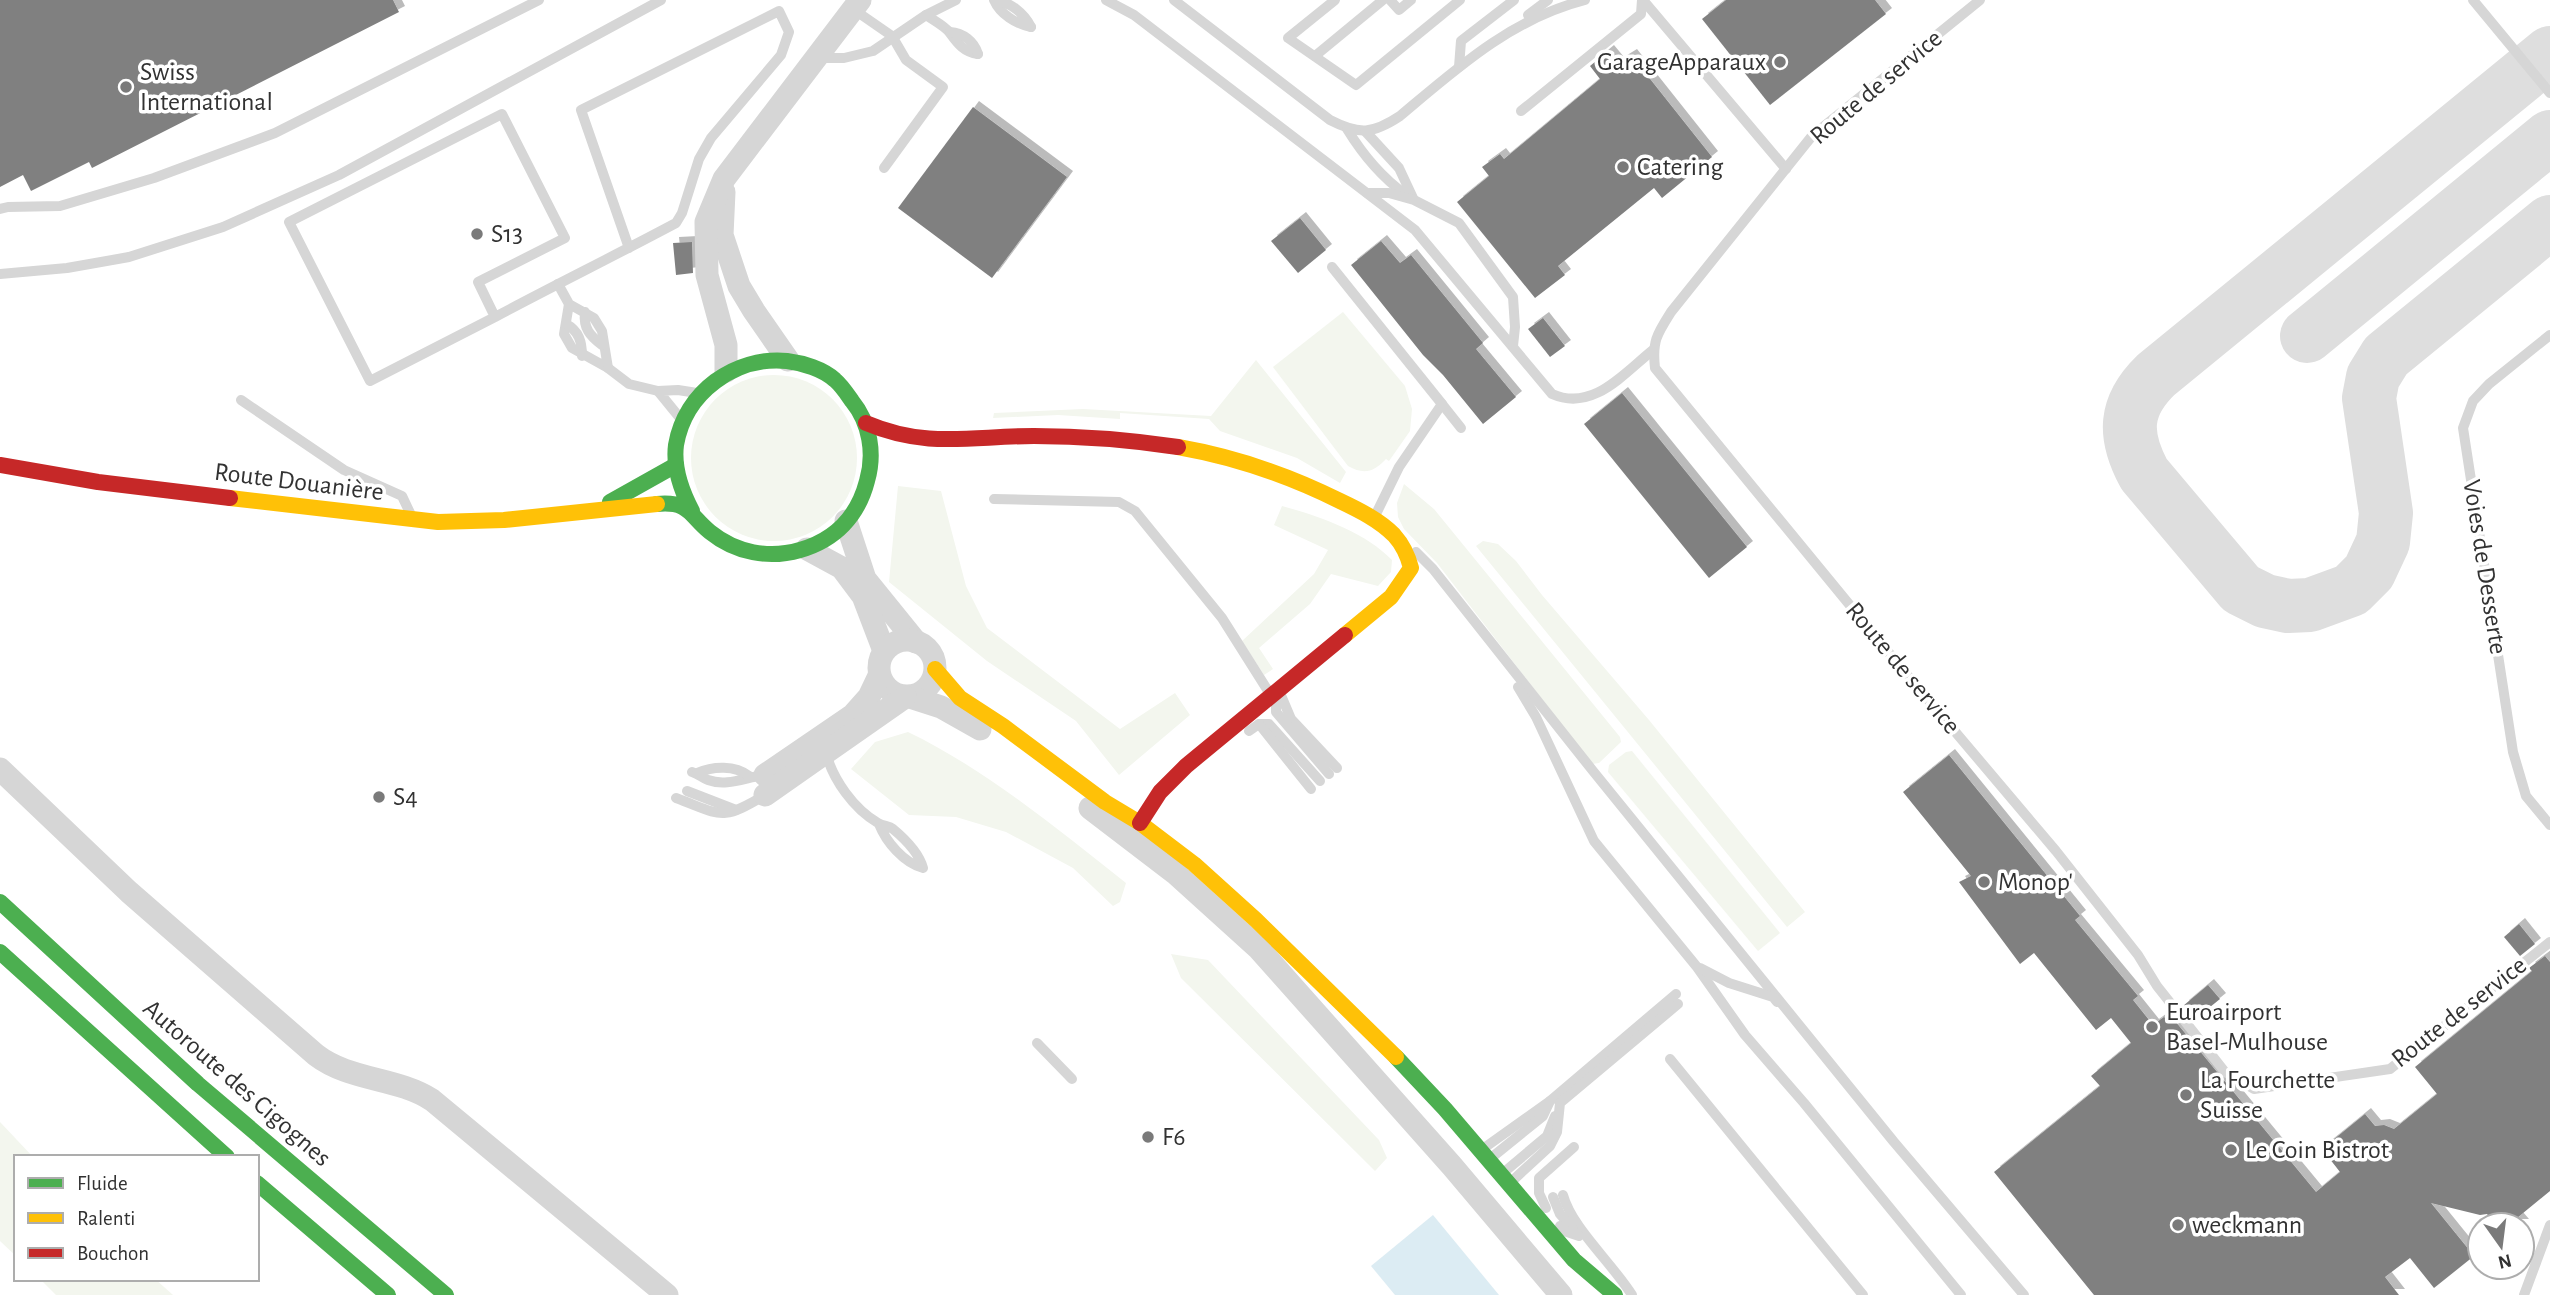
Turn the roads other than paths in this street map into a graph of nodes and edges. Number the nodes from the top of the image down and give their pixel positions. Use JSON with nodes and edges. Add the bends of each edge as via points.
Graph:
{"nodes":[{"id":1,"x":539,"y":0,"type":"edge"},
{"id":2,"x":661,"y":0,"type":"edge"},
{"id":3,"x":956,"y":0,"type":"edge"},
{"id":4,"x":995,"y":0,"type":"edge"},
{"id":5,"x":1107,"y":0,"type":"edge"},
{"id":6,"x":1174,"y":0,"type":"edge"},
{"id":7,"x":1335,"y":0,"type":"edge"},
{"id":8,"x":1383,"y":0,"type":"edge"},
{"id":9,"x":1390,"y":0,"type":"edge"},
{"id":10,"x":1411,"y":0,"type":"edge"},
{"id":11,"x":1460,"y":0,"type":"edge"},
{"id":12,"x":1514,"y":0,"type":"edge"},
{"id":13,"x":1548,"y":0,"type":"edge"},
{"id":14,"x":1584,"y":0,"type":"edge"},
{"id":15,"x":1642,"y":0,"type":"edge"},
{"id":16,"x":1980,"y":0,"type":"edge"},
{"id":17,"x":2473,"y":0,"type":"edge"},
{"id":18,"x":521,"y":4,"type":"edge"},
{"id":19,"x":856,"y":4,"type":"edge"},
{"id":20,"x":926,"y":15,"type":"junction"},
{"id":21,"x":1031,"y":27,"type":"dead end"},
{"id":22,"x":1502,"y":35,"type":"junction"},
{"id":23,"x":892,"y":36,"type":"junction"},
{"id":24,"x":978,"y":54,"type":"dead end"},
{"id":25,"x":1315,"y":56,"type":"junction"},
{"id":26,"x":816,"y":58,"type":"junction"},
{"id":27,"x":1459,"y":67,"type":"junction"},
{"id":28,"x":2550,"y":93,"type":"edge"},
{"id":29,"x":1521,"y":111,"type":"dead end"},
{"id":30,"x":1347,"y":129,"type":"junction"},
{"id":31,"x":1365,"y":131,"type":"junction"},
{"id":32,"x":884,"y":168,"type":"dead end"},
{"id":33,"x":1786,"y":169,"type":"junction"},
{"id":34,"x":724,"y":179,"type":"junction"},
{"id":35,"x":1367,"y":193,"type":"junction"},
{"id":36,"x":1415,"y":200,"type":"junction"},
{"id":37,"x":0,"y":209,"type":"edge"},
{"id":38,"x":629,"y":248,"type":"junction"},
{"id":39,"x":1332,"y":267,"type":"dead end"},
{"id":40,"x":0,"y":274,"type":"edge"},
{"id":41,"x":558,"y":284,"type":"junction"},
{"id":42,"x":569,"y":304,"type":"junction"},
{"id":43,"x":495,"y":317,"type":"junction"},
{"id":44,"x":2550,"y":335,"type":"edge"},
{"id":45,"x":1513,"y":346,"type":"junction"},
{"id":46,"x":1653,"y":350,"type":"junction"},
{"id":47,"x":788,"y":360,"type":"junction"},
{"id":48,"x":608,"y":368,"type":"junction"},
{"id":49,"x":726,"y":371,"type":"junction"},
{"id":50,"x":657,"y":391,"type":"junction"},
{"id":51,"x":700,"y":393,"type":"junction"},
{"id":52,"x":241,"y":400,"type":"dead end"},
{"id":53,"x":1441,"y":404,"type":"junction"},
{"id":54,"x":682,"y":421,"type":"junction"},
{"id":55,"x":866,"y":424,"type":"junction"},
{"id":56,"x":1461,"y":428,"type":"dead end"},
{"id":57,"x":676,"y":464,"type":"junction"},
{"id":58,"x":0,"y":465,"type":"edge"},
{"id":59,"x":994,"y":499,"type":"dead end"},
{"id":60,"x":592,"y":510,"type":"junction"},
{"id":61,"x":692,"y":511,"type":"junction"},
{"id":62,"x":1373,"y":519,"type":"junction"},
{"id":63,"x":414,"y":520,"type":"junction"},
{"id":64,"x":846,"y":521,"type":"junction"},
{"id":65,"x":1401,"y":540,"type":"junction"},
{"id":66,"x":807,"y":549,"type":"junction"},
{"id":67,"x":1410,"y":588,"type":"dead end"},
{"id":68,"x":1391,"y":597,"type":"junction"},
{"id":69,"x":1488,"y":640,"type":"junction"},
{"id":70,"x":916,"y":642,"type":"junction"},
{"id":71,"x":884,"y":651,"type":"junction"},
{"id":72,"x":935,"y":669,"type":"junction"},
{"id":73,"x":880,"y":676,"type":"junction"},
{"id":74,"x":1275,"y":693,"type":"junction"},
{"id":75,"x":907,"y":697,"type":"junction"},
{"id":76,"x":1241,"y":737,"type":"dead end"},
{"id":77,"x":1224,"y":752,"type":"dead end"},
{"id":78,"x":826,"y":753,"type":"junction"},
{"id":79,"x":1186,"y":766,"type":"junction"},
{"id":80,"x":0,"y":769,"type":"edge"},
{"id":81,"x":695,"y":772,"type":"dead end"},
{"id":82,"x":759,"y":782,"type":"junction"},
{"id":83,"x":687,"y":791,"type":"dead end"},
{"id":84,"x":676,"y":798,"type":"dead end"},
{"id":85,"x":738,"y":811,"type":"junction"},
{"id":86,"x":2550,"y":825,"type":"edge"},
{"id":87,"x":1133,"y":829,"type":"junction"},
{"id":88,"x":923,"y":868,"type":"dead end"},
{"id":89,"x":0,"y":902,"type":"edge"},
{"id":90,"x":2550,"y":942,"type":"edge"},
{"id":91,"x":0,"y":953,"type":"edge"},
{"id":92,"x":1697,"y":967,"type":"junction"},
{"id":93,"x":1677,"y":999,"type":"dead end"},
{"id":94,"x":1037,"y":1043,"type":"dead end"},
{"id":95,"x":1670,"y":1059,"type":"dead end"},
{"id":96,"x":1072,"y":1079,"type":"dead end"},
{"id":97,"x":1555,"y":1102,"type":"junction"},
{"id":98,"x":1574,"y":1147,"type":"dead end"},
{"id":99,"x":225,"y":1155,"type":"edge"},
{"id":100,"x":1485,"y":1156,"type":"junction"},
{"id":101,"x":1505,"y":1179,"type":"junction"},
{"id":102,"x":259,"y":1185,"type":"edge"},
{"id":103,"x":2550,"y":1225,"type":"edge"},
{"id":104,"x":1579,"y":1236,"type":"junction"},
{"id":105,"x":1608,"y":1262,"type":"junction"},
{"id":106,"x":388,"y":1295,"type":"edge"},
{"id":107,"x":446,"y":1295,"type":"edge"},
{"id":108,"x":667,"y":1295,"type":"edge"},
{"id":109,"x":1561,"y":1295,"type":"edge"},
{"id":110,"x":1615,"y":1295,"type":"edge"},
{"id":111,"x":1632,"y":1295,"type":"edge"},
{"id":112,"x":1863,"y":1295,"type":"edge"},
{"id":113,"x":1961,"y":1295,"type":"edge"},
{"id":114,"x":2018,"y":1295,"type":"edge"},
{"id":115,"x":2024,"y":1295,"type":"edge"},
{"id":116,"x":2524,"y":1295,"type":"edge"}],
"edges":[{"from":1,"to":18,"type":"lane"},
{"from":2,"to":40,"type":"lane","via":[[339,175],[223,227],[129,257]]},
{"from":3,"to":20,"type":"lane"},
{"from":4,"to":21,"type":"lane","via":[[998,9]]},
{"from":5,"to":35,"type":"lane","via":[[1134,15]]},
{"from":6,"to":30,"type":"lane"},
{"from":7,"to":25,"type":"lane","via":[[1288,38]]},
{"from":8,"to":25,"type":"lane"},
{"from":9,"to":10,"type":"lane","via":[[1399,10]]},
{"from":11,"to":25,"type":"lane","via":[[1356,85]]},
{"from":12,"to":27,"type":"lane","via":[[1461,41]]},
{"from":13,"to":22,"type":"lane"},
{"from":14,"to":22,"type":"lane","via":[[1558,7]]},
{"from":15,"to":29,"type":"lane","via":[[1641,15]]},
{"from":15,"to":33,"type":"lane"},
{"from":16,"to":33,"type":"lane","name":"Route de service","via":[[1812,135]]},
{"from":17,"to":28,"type":"lane"},
{"from":18,"to":37,"type":"lane","via":[[275,133],[154,178],[60,206]]},
{"from":19,"to":23,"type":"lane"},
{"from":19,"to":26,"type":"street"},
{"from":20,"to":23,"type":"lane"},
{"from":20,"to":24,"type":"lane","via":[[950,32],[953,41]]},
{"from":22,"to":27,"type":"lane"},
{"from":23,"to":26,"type":"lane","via":[[873,51]]},
{"from":23,"to":32,"type":"lane","via":[[906,60],[943,87]]},
{"from":26,"to":34,"type":"street"},
{"from":27,"to":31,"type":"lane","via":[[1384,127]]},
{"from":30,"to":31,"type":"lane"},
{"from":30,"to":36,"type":"lane","via":[[1363,156]]},
{"from":31,"to":36,"type":"lane","via":[[1399,168]]},
{"from":33,"to":46,"type":"lane","name":"Route de service","via":[[1671,312]]},
{"from":34,"to":47,"type":"street","via":[[722,235],[739,286]]},
{"from":34,"to":49,"type":"street","via":[[705,236],[707,275],[726,345]]},
{"from":35,"to":36,"type":"lane"},
{"from":35,"to":45,"type":"lane","via":[[1415,230]]},
{"from":36,"to":45,"type":"lane","via":[[1459,223],[1513,297]]},
{"from":38,"to":38,"type":"lane","via":[[581,110],[779,12],[789,33],[781,55],[710,138],[676,223]]},
{"from":38,"to":41,"type":"lane"},
{"from":39,"to":53,"type":"lane"},
{"from":41,"to":42,"type":"lane"},
{"from":41,"to":43,"type":"lane"},
{"from":42,"to":48,"type":"lane","via":[[594,318],[602,331]]},
{"from":42,"to":48,"type":"lane","via":[[564,334],[572,348]]},
{"from":43,"to":43,"type":"lane","via":[[478,282],[565,239],[502,114],[289,222],[370,381]]},
{"from":44,"to":86,"type":"lane","name":"Voies de Desserte","via":[[2473,401],[2463,428],[2513,752],[2526,796]]},
{"from":45,"to":46,"type":"lane","via":[[1552,394],[1577,400],[1607,387]]},
{"from":46,"to":90,"type":"lane","name":"Route de service","via":[[1655,368],[2056,851],[2225,1072],[2254,1089],[2390,1069]]},
{"from":47,"to":49,"type":"main road","via":[[756,361]]},
{"from":47,"to":55,"type":"main road","via":[[814,367],[836,381],[854,400]]},
{"from":48,"to":50,"type":"lane","via":[[629,384]]},
{"from":49,"to":51,"type":"main road"},
{"from":50,"to":51,"type":"lane"},
{"from":50,"to":54,"type":"lane"},
{"from":51,"to":54,"type":"main road"},
{"from":52,"to":63,"type":"lane","via":[[344,471],[402,496]]},
{"from":53,"to":56,"type":"lane"},
{"from":53,"to":62,"type":"lane","via":[[1399,467]]},
{"from":54,"to":57,"type":"main road"},
{"from":55,"to":62,"type":"main road","via":[[895,435],[932,438],[1072,437],[1184,446],[1320,489]]},
{"from":55,"to":64,"type":"main road","via":[[872,454],[868,484]]},
{"from":57,"to":60,"type":"main road","name":"Route Douanière"},
{"from":57,"to":61,"type":"main road","via":[[680,488]]},
{"from":58,"to":63,"type":"main road","name":"Route Douanière","via":[[98,482]]},
{"from":59,"to":74,"type":"lane","via":[[1119,502],[1135,511],[1222,618]]},
{"from":60,"to":61,"type":"main road","name":"Route Douanière","via":[[671,503]]},
{"from":60,"to":63,"type":"main road","name":"Route Douanière","via":[[504,520]]},
{"from":61,"to":66,"type":"main road","via":[[708,531],[730,545],[782,555]]},
{"from":62,"to":65,"type":"main road"},
{"from":64,"to":66,"type":"main road","via":[[834,534]]},
{"from":64,"to":70,"type":"street","via":[[865,579]]},
{"from":65,"to":68,"type":"main road","via":[[1411,568]]},
{"from":65,"to":69,"type":"lane"},
{"from":66,"to":71,"type":"street","via":[[842,568],[849,577],[863,596]]},
{"from":67,"to":68,"type":"lane"},
{"from":68,"to":74,"type":"main road"},
{"from":69,"to":92,"type":"lane","via":[[1536,717],[1594,841]]},
{"from":69,"to":115,"type":"lane","via":[[1894,1142]]},
{"from":70,"to":71,"type":"street","via":[[899,641]]},
{"from":70,"to":72,"type":"street","via":[[930,652]]},
{"from":71,"to":73,"type":"street"},
{"from":72,"to":75,"type":"street","via":[[923,692]]},
{"from":72,"to":87,"type":"main road","via":[[960,698],[1105,802]]},
{"from":73,"to":75,"type":"street","via":[[889,690]]},
{"from":73,"to":82,"type":"street","via":[[853,715]]},
{"from":74,"to":76,"type":"lane","via":[[1276,712],[1324,778],[1259,724]]},
{"from":74,"to":79,"type":"main road"},
{"from":75,"to":78,"type":"street"},
{"from":75,"to":87,"type":"street","via":[[962,717]]},
{"from":77,"to":79,"type":"lane"},
{"from":78,"to":82,"type":"street"},
{"from":78,"to":88,"type":"lane","via":[[850,799],[879,824],[883,835],[912,865]]},
{"from":79,"to":87,"type":"main road"},
{"from":80,"to":108,"type":"street","via":[[129,892],[316,1055],[352,1074],[416,1090],[432,1100]]},
{"from":81,"to":82,"type":"lane","via":[[708,780]]},
{"from":82,"to":85,"type":"lane"},
{"from":83,"to":85,"type":"lane"},
{"from":84,"to":85,"type":"lane","via":[[712,812]]},
{"from":87,"to":100,"type":"main road","via":[[1194,864],[1256,920],[1369,1029]]},
{"from":87,"to":109,"type":"street","via":[[1259,949]]},
{"from":89,"to":107,"type":"main road","name":"Autoroute des Cigognes","via":[[198,1084]]},
{"from":91,"to":99,"type":"main road"},
{"from":92,"to":113,"type":"lane","via":[[1745,1035]]},
{"from":92,"to":114,"type":"lane","via":[[1773,997]]},
{"from":93,"to":97,"type":"lane"},
{"from":94,"to":96,"type":"lane"},
{"from":95,"to":112,"type":"lane"},
{"from":97,"to":100,"type":"lane"},
{"from":97,"to":101,"type":"lane","via":[[1557,1132],[1550,1146]]},
{"from":98,"to":104,"type":"lane","via":[[1539,1178],[1539,1193],[1552,1217],[1567,1232]]},
{"from":100,"to":101,"type":"main road"},
{"from":101,"to":110,"type":"main road","via":[[1574,1260]]},
{"from":102,"to":106,"type":"main road"},
{"from":103,"to":116,"type":"lane"},
{"from":104,"to":105,"type":"lane"},
{"from":104,"to":105,"type":"lane","via":[[1560,1214],[1558,1196]]},
{"from":105,"to":111,"type":"lane"}]}
